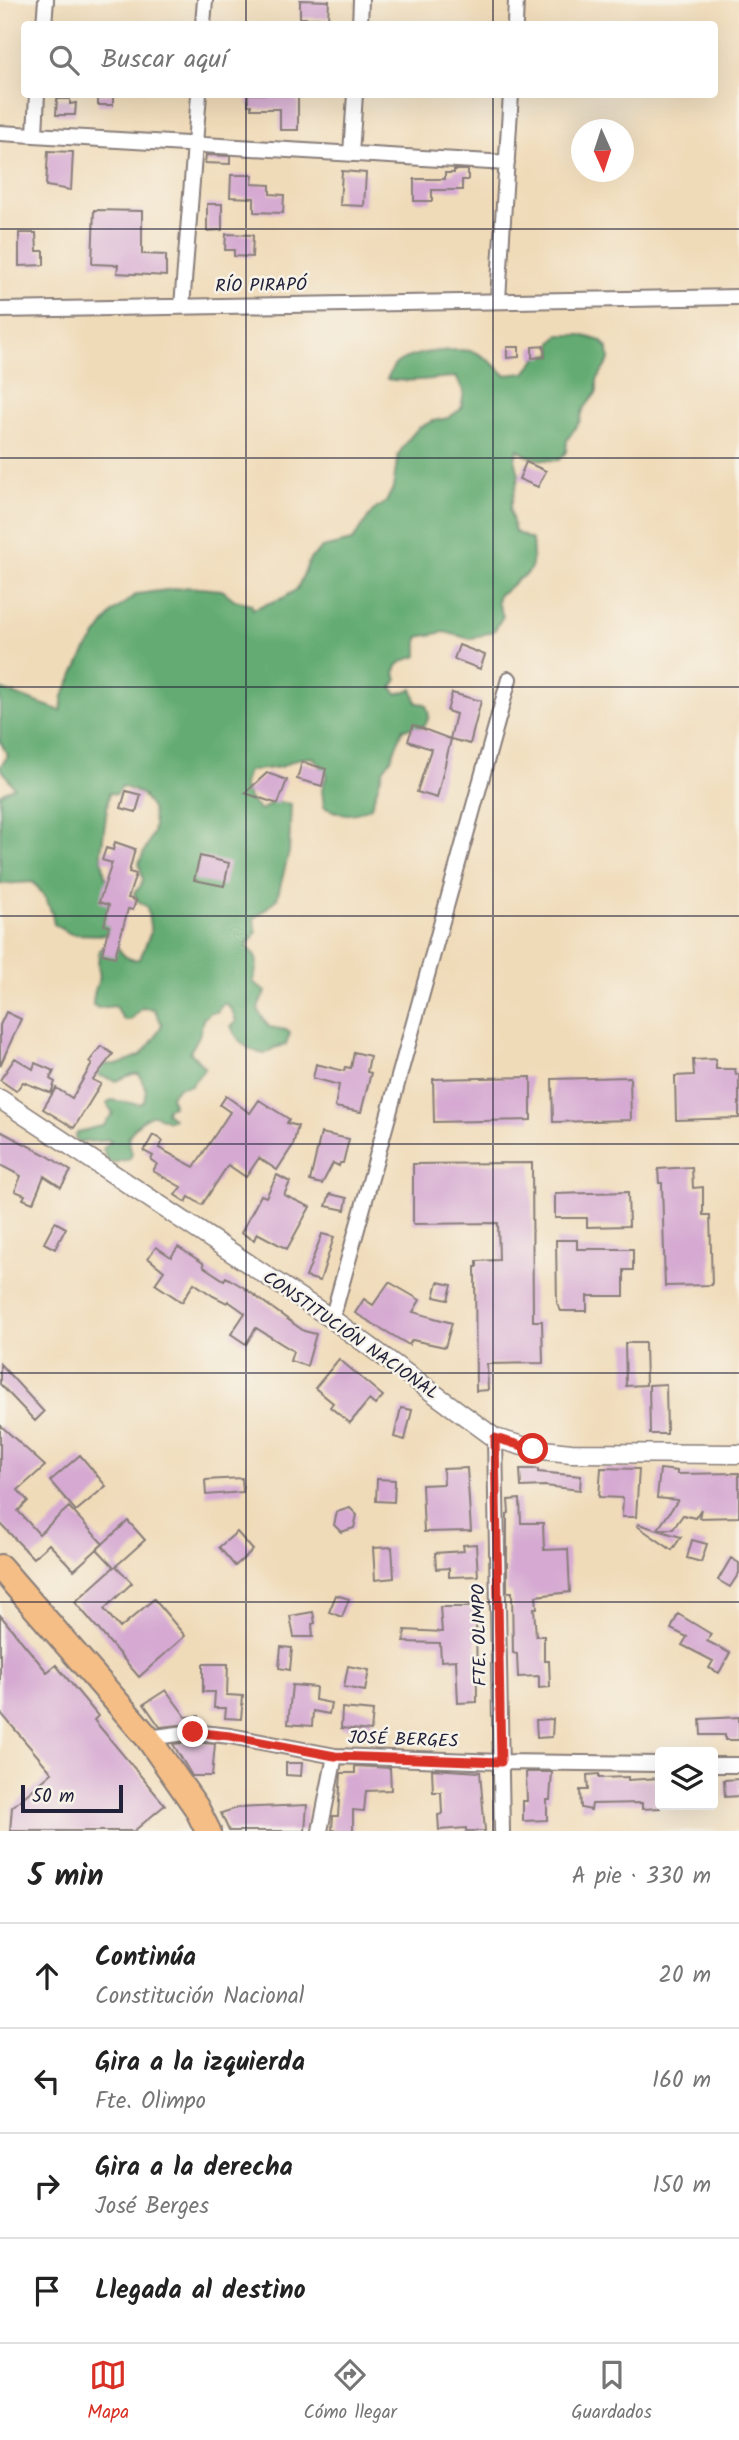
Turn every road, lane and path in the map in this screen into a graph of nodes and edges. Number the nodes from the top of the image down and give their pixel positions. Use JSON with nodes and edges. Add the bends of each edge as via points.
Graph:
{"nodes":[{"id":1,"x":46,"y":0,"type":"edge"},
{"id":2,"x":205,"y":0,"type":"edge"},
{"id":3,"x":362,"y":0,"type":"edge"},
{"id":4,"x":516,"y":0,"type":"edge"},
{"id":5,"x":44,"y":21,"type":"edge"},
{"id":6,"x":203,"y":21,"type":"edge"},
{"id":7,"x":360,"y":21,"type":"edge"},
{"id":8,"x":515,"y":21,"type":"edge"},
{"id":9,"x":37,"y":98,"type":"edge"},
{"id":10,"x":199,"y":98,"type":"edge"},
{"id":11,"x":355,"y":98,"type":"edge"},
{"id":12,"x":511,"y":98,"type":"edge"},
{"id":13,"x":0,"y":133,"type":"edge"},
{"id":14,"x":35,"y":134,"type":"junction"},
{"id":15,"x":196,"y":144,"type":"junction"},
{"id":16,"x":351,"y":154,"type":"junction"},
{"id":17,"x":507,"y":163,"type":"junction"},
{"id":18,"x":739,"y":297,"type":"edge"},
{"id":19,"x":498,"y":299,"type":"junction"},
{"id":20,"x":182,"y":306,"type":"junction"},
{"id":21,"x":0,"y":310,"type":"edge"},
{"id":22,"x":509,"y":679,"type":"dead end"},
{"id":23,"x":0,"y":1099,"type":"edge"},
{"id":24,"x":332,"y":1319,"type":"junction"},
{"id":25,"x":495,"y":1438,"type":"junction"},
{"id":26,"x":739,"y":1454,"type":"edge"},
{"id":27,"x":0,"y":1567,"type":"edge"},
{"id":28,"x":148,"y":1738,"type":"junction"},
{"id":29,"x":335,"y":1756,"type":"junction"},
{"id":30,"x":501,"y":1762,"type":"junction"},
{"id":31,"x":655,"y":1764,"type":"edge"},
{"id":32,"x":718,"y":1765,"type":"edge"},
{"id":33,"x":739,"y":1765,"type":"edge"},
{"id":34,"x":208,"y":1831,"type":"edge"},
{"id":35,"x":320,"y":1831,"type":"edge"},
{"id":36,"x":502,"y":1831,"type":"edge"}],
"edges":[{"from":1,"to":5,"type":"street"},
{"from":2,"to":6,"type":"street"},
{"from":3,"to":7,"type":"street"},
{"from":4,"to":8,"type":"street"},
{"from":9,"to":14,"type":"street"},
{"from":10,"to":15,"type":"street"},
{"from":11,"to":16,"type":"street"},
{"from":12,"to":17,"type":"street"},
{"from":13,"to":14,"type":"street"},
{"from":14,"to":15,"type":"street"},
{"from":15,"to":16,"type":"street"},
{"from":15,"to":20,"type":"street"},
{"from":16,"to":17,"type":"street"},
{"from":17,"to":19,"type":"street"},
{"from":18,"to":19,"type":"street","name":"RÍO PIRAPÓ"},
{"from":19,"to":20,"type":"street","name":"RÍO PIRAPÓ"},
{"from":20,"to":21,"type":"street","name":"RÍO PIRAPÓ"},
{"from":22,"to":24,"type":"street"},
{"from":23,"to":24,"type":"street","name":"CONSTITUCIÓN NACIONAL"},
{"from":24,"to":25,"type":"street","name":"CONSTITUCIÓN NACIONAL"},
{"from":25,"to":26,"type":"street","name":"CONSTITUCIÓN NACIONAL","via":[[571,1454]]},
{"from":25,"to":30,"type":"street","name":"FTE. OLIMPO"},
{"from":27,"to":28,"type":"highway"},
{"from":28,"to":29,"type":"street","name":"JOSÉ BERGES","via":[[193,1732]]},
{"from":28,"to":34,"type":"highway"},
{"from":29,"to":30,"type":"street","name":"JOSÉ BERGES"},
{"from":29,"to":35,"type":"street"},
{"from":30,"to":31,"type":"street","name":"JOSÉ BERGES"},
{"from":30,"to":36,"type":"street","name":"FTE. OLIMPO"},
{"from":32,"to":33,"type":"street"}]}
